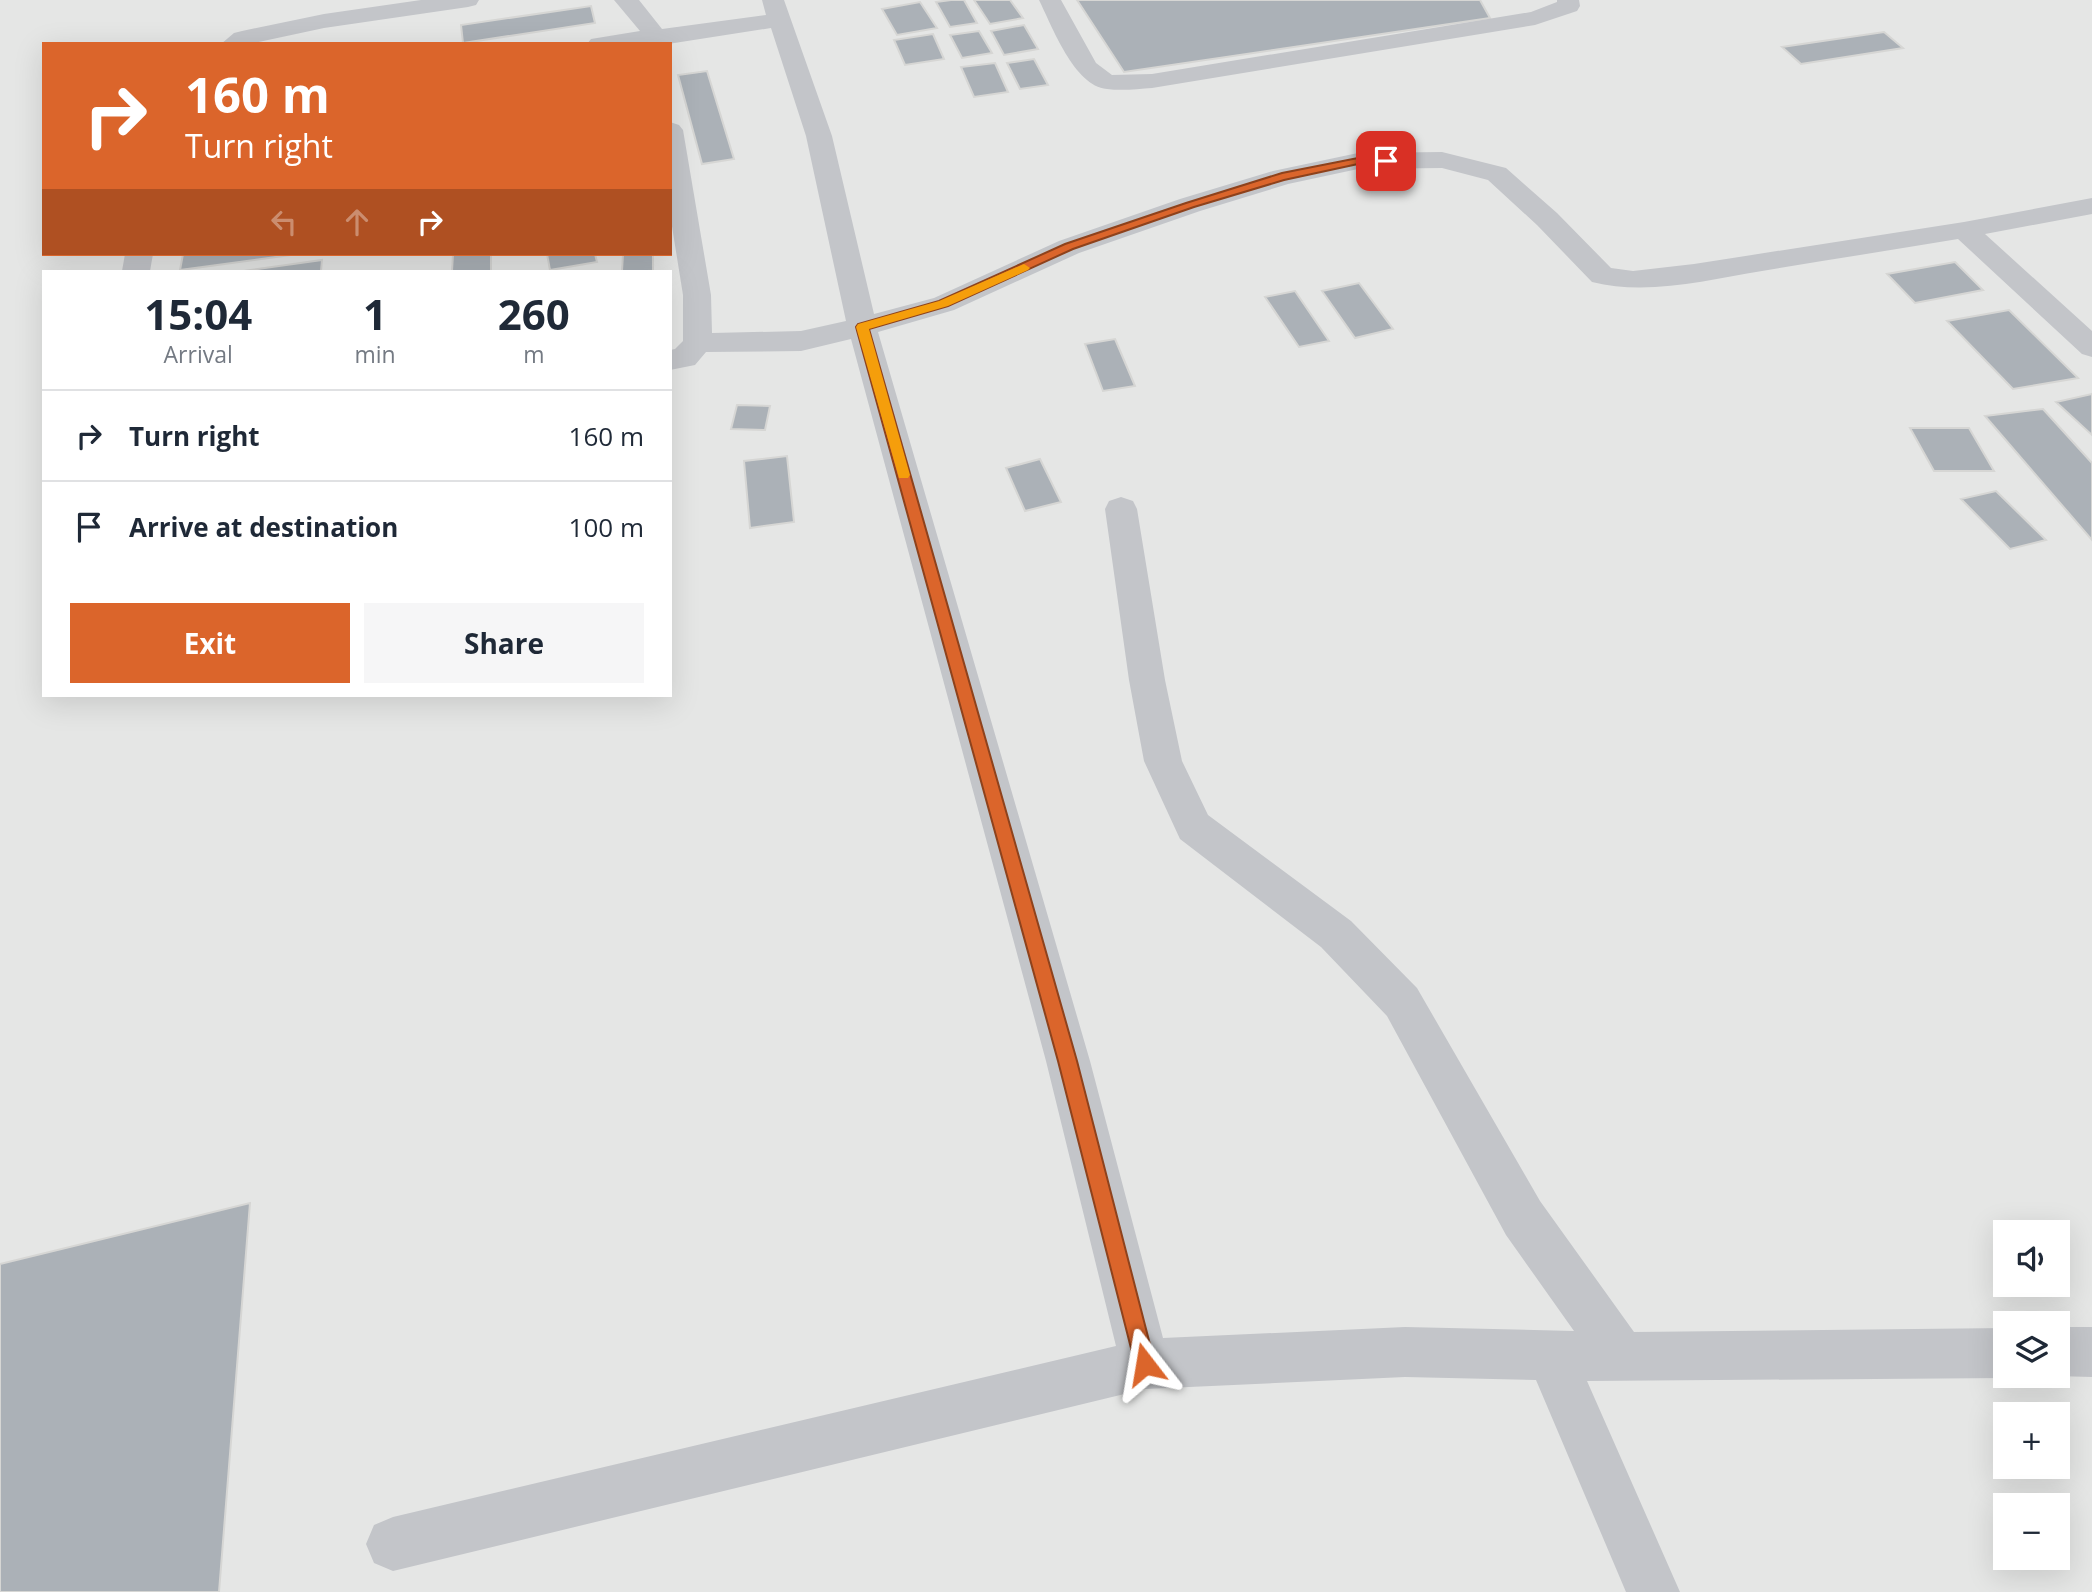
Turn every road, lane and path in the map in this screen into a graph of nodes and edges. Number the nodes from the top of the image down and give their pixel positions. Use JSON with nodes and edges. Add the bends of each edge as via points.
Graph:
{"nodes":[{"id":1,"x":468,"y":0,"type":"edge"},
{"id":2,"x":625,"y":0,"type":"edge"},
{"id":3,"x":1049,"y":0,"type":"edge"},
{"id":4,"x":1568,"y":0,"type":"edge"},
{"id":5,"x":777,"y":10,"type":"edge"},
{"id":6,"x":656,"y":40,"type":"edge"},
{"id":7,"x":236,"y":42,"type":"edge"},
{"id":8,"x":628,"y":42,"type":"edge"},
{"id":9,"x":672,"y":142,"type":"edge"},
{"id":10,"x":2092,"y":206,"type":"edge"},
{"id":11,"x":1964,"y":230,"type":"junction"},
{"id":12,"x":862,"y":327,"type":"junction"},
{"id":13,"x":698,"y":343,"type":"junction"},
{"id":14,"x":2092,"y":347,"type":"edge"},
{"id":15,"x":672,"y":360,"type":"edge"},
{"id":16,"x":1121,"y":509,"type":"dead end"},
{"id":17,"x":2070,"y":1352,"type":"edge"},
{"id":18,"x":2092,"y":1352,"type":"edge"},
{"id":19,"x":1993,"y":1353,"type":"edge"},
{"id":20,"x":1551,"y":1356,"type":"junction"},
{"id":21,"x":1622,"y":1357,"type":"junction"},
{"id":22,"x":1145,"y":1364,"type":"junction"},
{"id":23,"x":393,"y":1544,"type":"dead end"},
{"id":24,"x":1653,"y":1592,"type":"edge"}],
"edges":[{"from":1,"to":7,"type":"lane","via":[[324,21]]},
{"from":2,"to":6,"type":"lane","via":[[638,10]]},
{"from":3,"to":4,"type":"lane","via":[[1086,67],[1107,82],[1152,81],[1535,18],[1569,6]]},
{"from":5,"to":6,"type":"lane"},
{"from":5,"to":12,"type":"lane","via":[[819,136]]},
{"from":6,"to":8,"type":"lane"},
{"from":9,"to":13,"type":"lane","via":[[697,295]]},
{"from":10,"to":11,"type":"lane"},
{"from":11,"to":12,"type":"lane","via":[[1633,280],[1602,276],[1497,174],[1442,160],[1358,161],[1282,177],[1190,205],[1069,247],[944,304]]},
{"from":11,"to":14,"type":"lane"},
{"from":12,"to":13,"type":"lane","via":[[801,341]]},
{"from":12,"to":22,"type":"lane","via":[[1068,1061]]},
{"from":13,"to":15,"type":"lane","via":[[684,358]]},
{"from":16,"to":21,"type":"lane","via":[[1163,761],[1194,827],[1336,934],[1402,1002],[1523,1218]]},
{"from":17,"to":18,"type":"lane"},
{"from":19,"to":21,"type":"lane"},
{"from":20,"to":21,"type":"lane"},
{"from":20,"to":22,"type":"lane","via":[[1405,1352]]},
{"from":20,"to":24,"type":"lane"},
{"from":22,"to":23,"type":"lane"}]}
